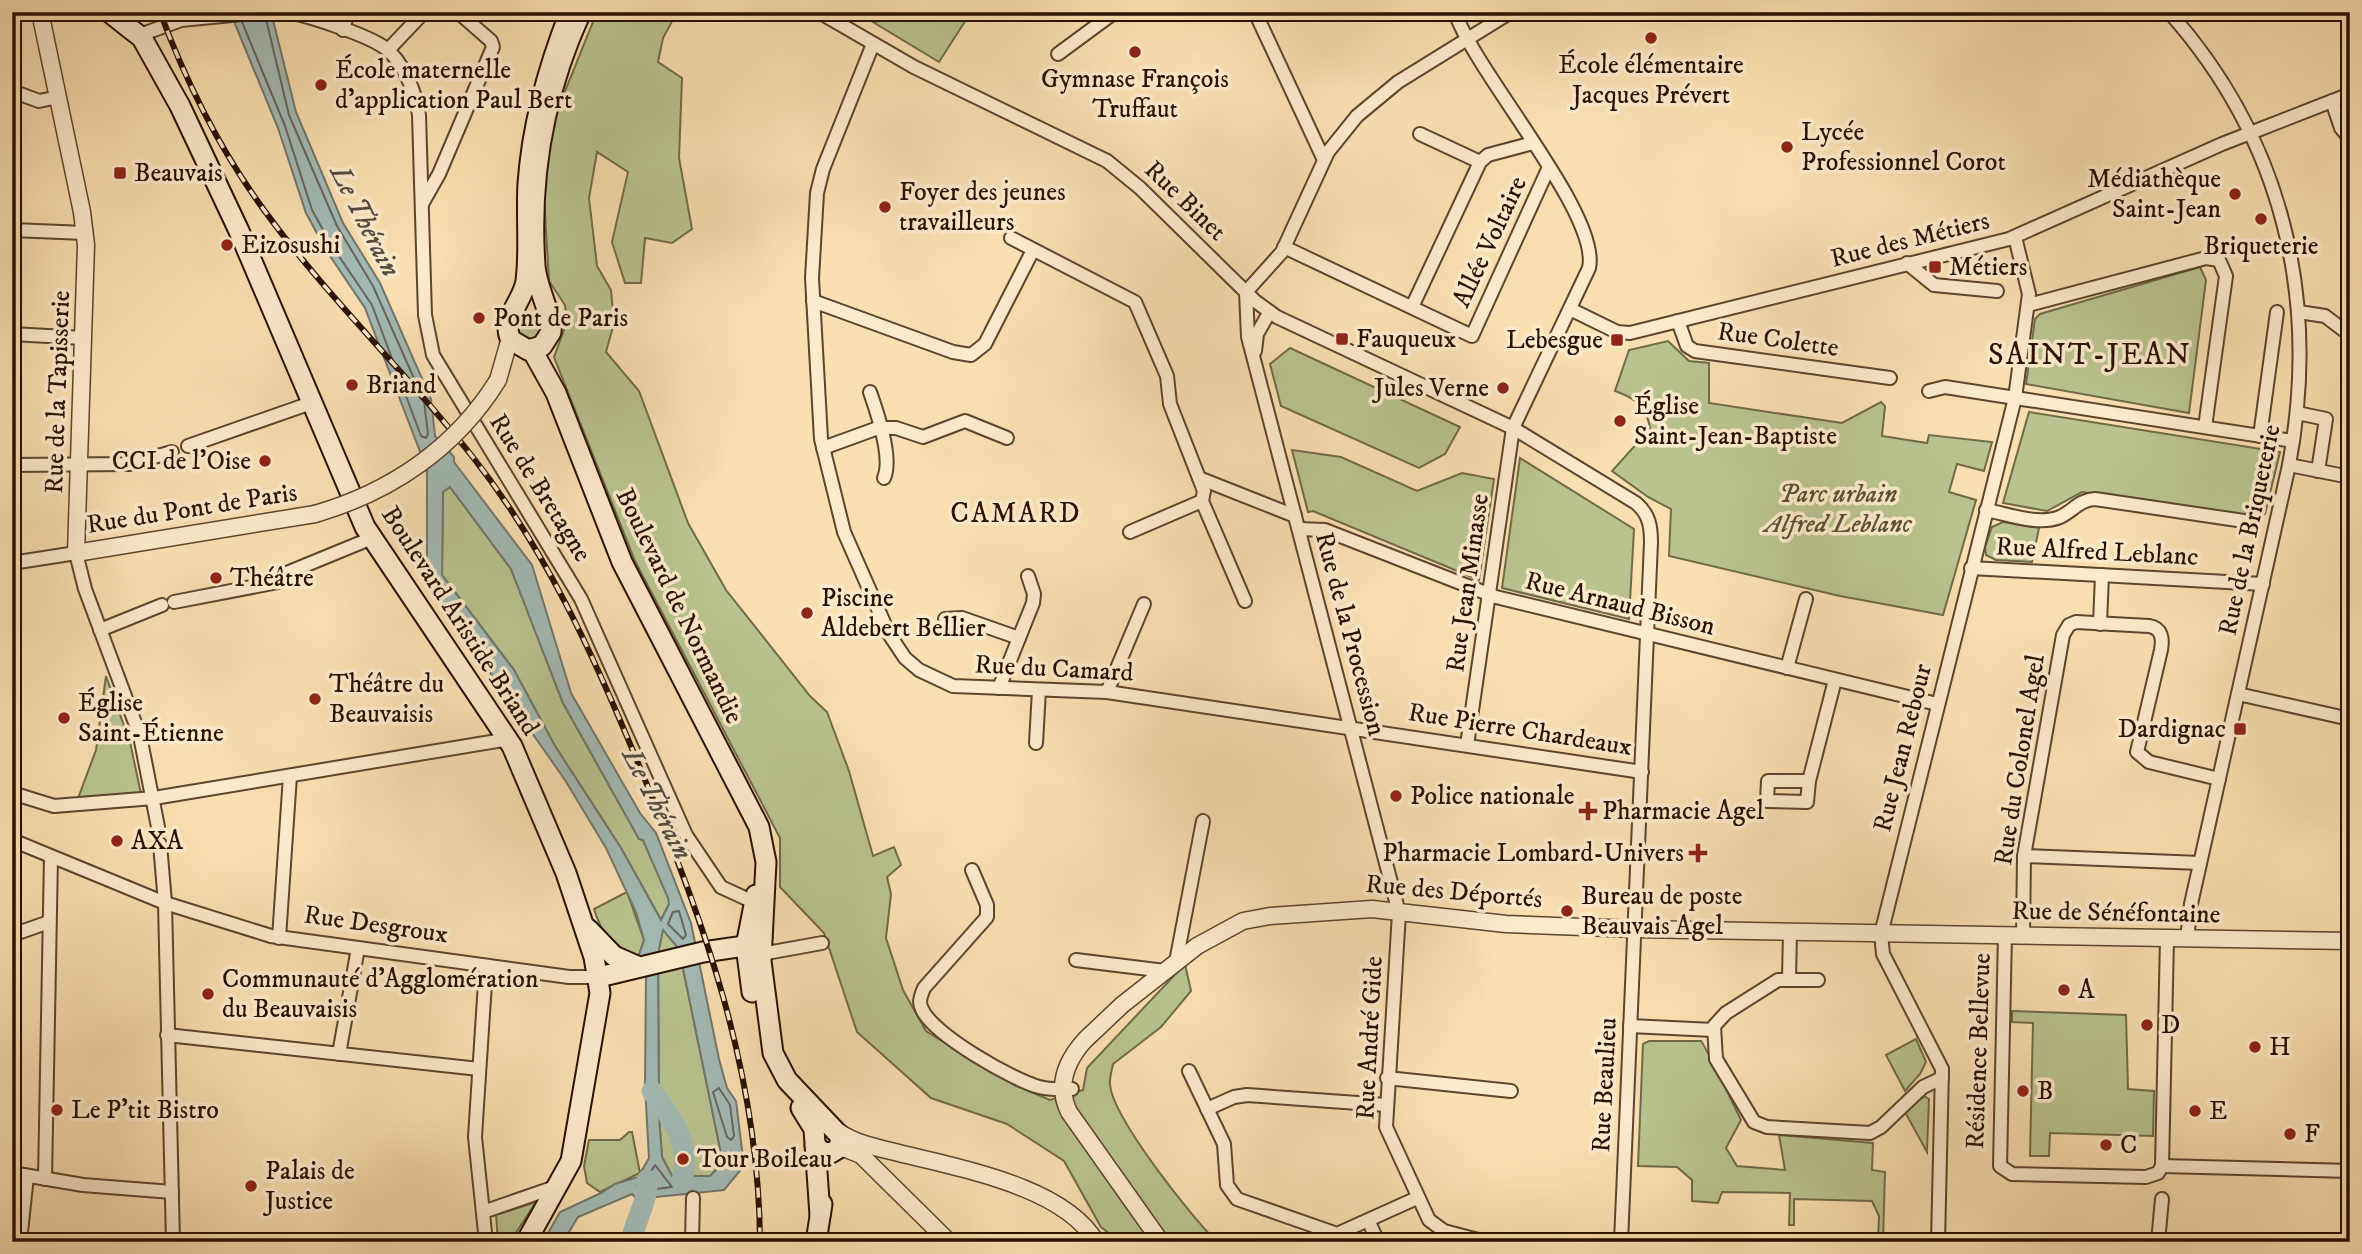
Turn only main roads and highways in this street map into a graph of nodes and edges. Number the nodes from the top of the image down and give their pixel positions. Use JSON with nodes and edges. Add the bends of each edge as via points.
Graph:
{"nodes":[{"id":1,"x":109,"y":12,"type":"edge"},
{"id":2,"x":128,"y":12,"type":"edge"},
{"id":3,"x":570,"y":12,"type":"edge"},
{"id":4,"x":581,"y":12,"type":"edge"},
{"id":5,"x":144,"y":33,"type":"junction"},
{"id":6,"x":514,"y":311,"type":"junction"},
{"id":7,"x":547,"y":313,"type":"junction"},
{"id":8,"x":536,"y":347,"type":"junction"},
{"id":9,"x":583,"y":923,"type":"junction"},
{"id":10,"x":756,"y":948,"type":"junction"},
{"id":11,"x":640,"y":967,"type":"junction"},
{"id":12,"x":598,"y":977,"type":"junction"},
{"id":13,"x":526,"y":1242,"type":"edge"},
{"id":14,"x":816,"y":1242,"type":"edge"}],
"edges":[{"from":1,"to":5,"type":"main road"},
{"from":2,"to":5,"type":"main road"},
{"from":3,"to":6,"type":"main road","via":[[536,122],[528,186],[526,277]]},
{"from":4,"to":7,"type":"main road","via":[[554,79],[539,148],[534,257]]},
{"from":5,"to":9,"type":"main road","name":"Boulevard Aristide Briand","via":[[239,231],[372,538],[509,739]]},
{"from":6,"to":7,"type":"main road","via":[[530,305]]},
{"from":6,"to":8,"type":"main road","via":[[507,323],[510,338],[517,346]]},
{"from":7,"to":8,"type":"main road","via":[[552,327]]},
{"from":8,"to":10,"type":"main road","name":"Boulevard de Normandie","via":[[617,550],[757,821],[766,862]]},
{"from":9,"to":11,"type":"main road","via":[[614,956]]},
{"from":9,"to":12,"type":"main road","name":"Boulevard Aristide Briand"},
{"from":10,"to":11,"type":"main road","name":"Rue Desgroux","via":[[703,952]]},
{"from":10,"to":14,"type":"main road","via":[[765,1053],[775,1075],[828,1140]]},
{"from":11,"to":12,"type":"main road","name":"Rue Desgroux"},
{"from":12,"to":13,"type":"main road","name":"Boulevard Aristide Briand","via":[[599,1000],[571,1161]]}]}
